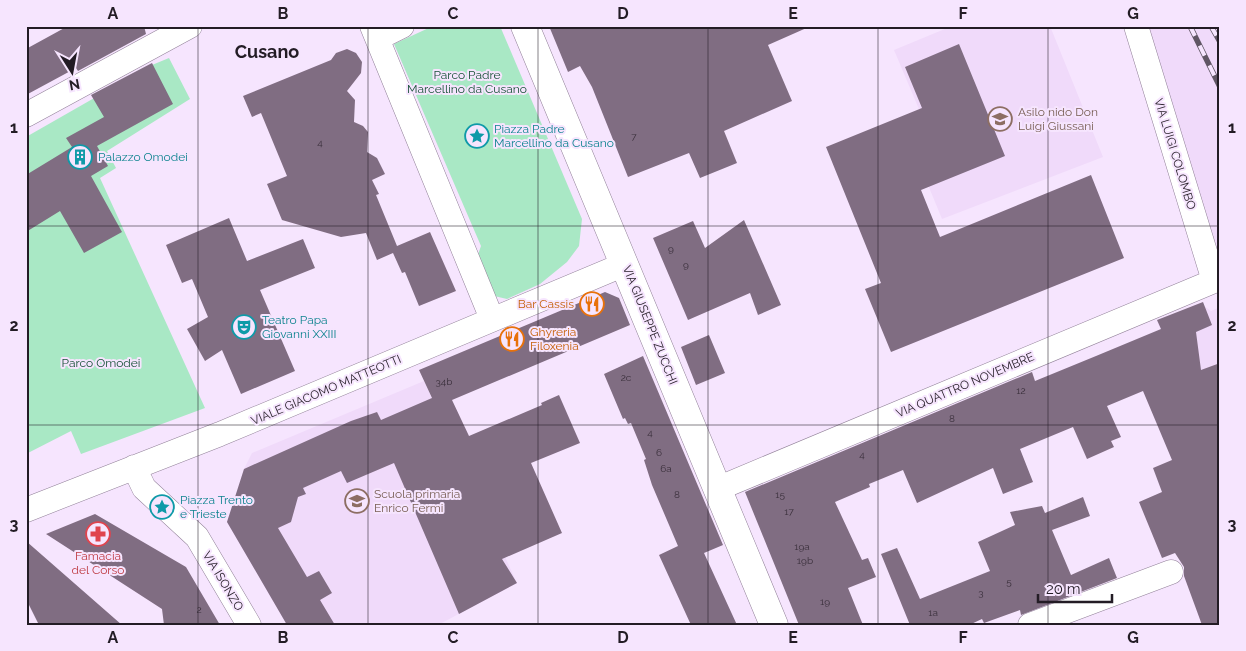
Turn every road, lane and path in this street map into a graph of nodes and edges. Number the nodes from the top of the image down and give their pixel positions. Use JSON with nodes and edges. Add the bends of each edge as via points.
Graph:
{"nodes":[{"id":1,"x":190,"y":26,"type":"edge"},
{"id":2,"x":402,"y":26,"type":"edge"},
{"id":3,"x":525,"y":26,"type":"edge"},
{"id":4,"x":1136,"y":26,"type":"edge"},
{"id":5,"x":375,"y":32,"type":"edge"},
{"id":6,"x":26,"y":115,"type":"edge"},
{"id":7,"x":625,"y":264,"type":"junction"},
{"id":8,"x":1214,"y":281,"type":"joint"},
{"id":9,"x":492,"y":320,"type":"junction"},
{"id":10,"x":134,"y":467,"type":"junction"},
{"id":11,"x":717,"y":488,"type":"junction"},
{"id":12,"x":26,"y":510,"type":"edge"},
{"id":13,"x":1171,"y":572,"type":"dead end"},
{"id":14,"x":249,"y":625,"type":"edge"},
{"id":15,"x":774,"y":625,"type":"edge"},
{"id":16,"x":1030,"y":625,"type":"edge"}],
"edges":[{"from":1,"to":6,"type":"street"},
{"from":2,"to":5,"type":"street"},
{"from":3,"to":7,"type":"street","name":"VIA GIUSEPPE ZUCCHI"},
{"from":4,"to":8,"type":"street","name":"VIA LUIGI COLOMBO"},
{"from":5,"to":9,"type":"street"},
{"from":7,"to":9,"type":"street","name":"VIALE GIACOMO MATTEOTTI"},
{"from":7,"to":11,"type":"street","name":"VIA GIUSEPPE ZUCCHI"},
{"from":8,"to":11,"type":"street","name":"VIA QUATTRO NOVEMBRE"},
{"from":9,"to":10,"type":"street","name":"VIALE GIACOMO MATTEOTTI"},
{"from":10,"to":12,"type":"street","name":"VIALE GIACOMO MATTEOTTI"},
{"from":10,"to":14,"type":"street","name":"VIA ISONZO","via":[[144,488],[197,537]]},
{"from":11,"to":15,"type":"street","name":"VIA GIUSEPPE ZUCCHI"},
{"from":13,"to":16,"type":"street"}]}
